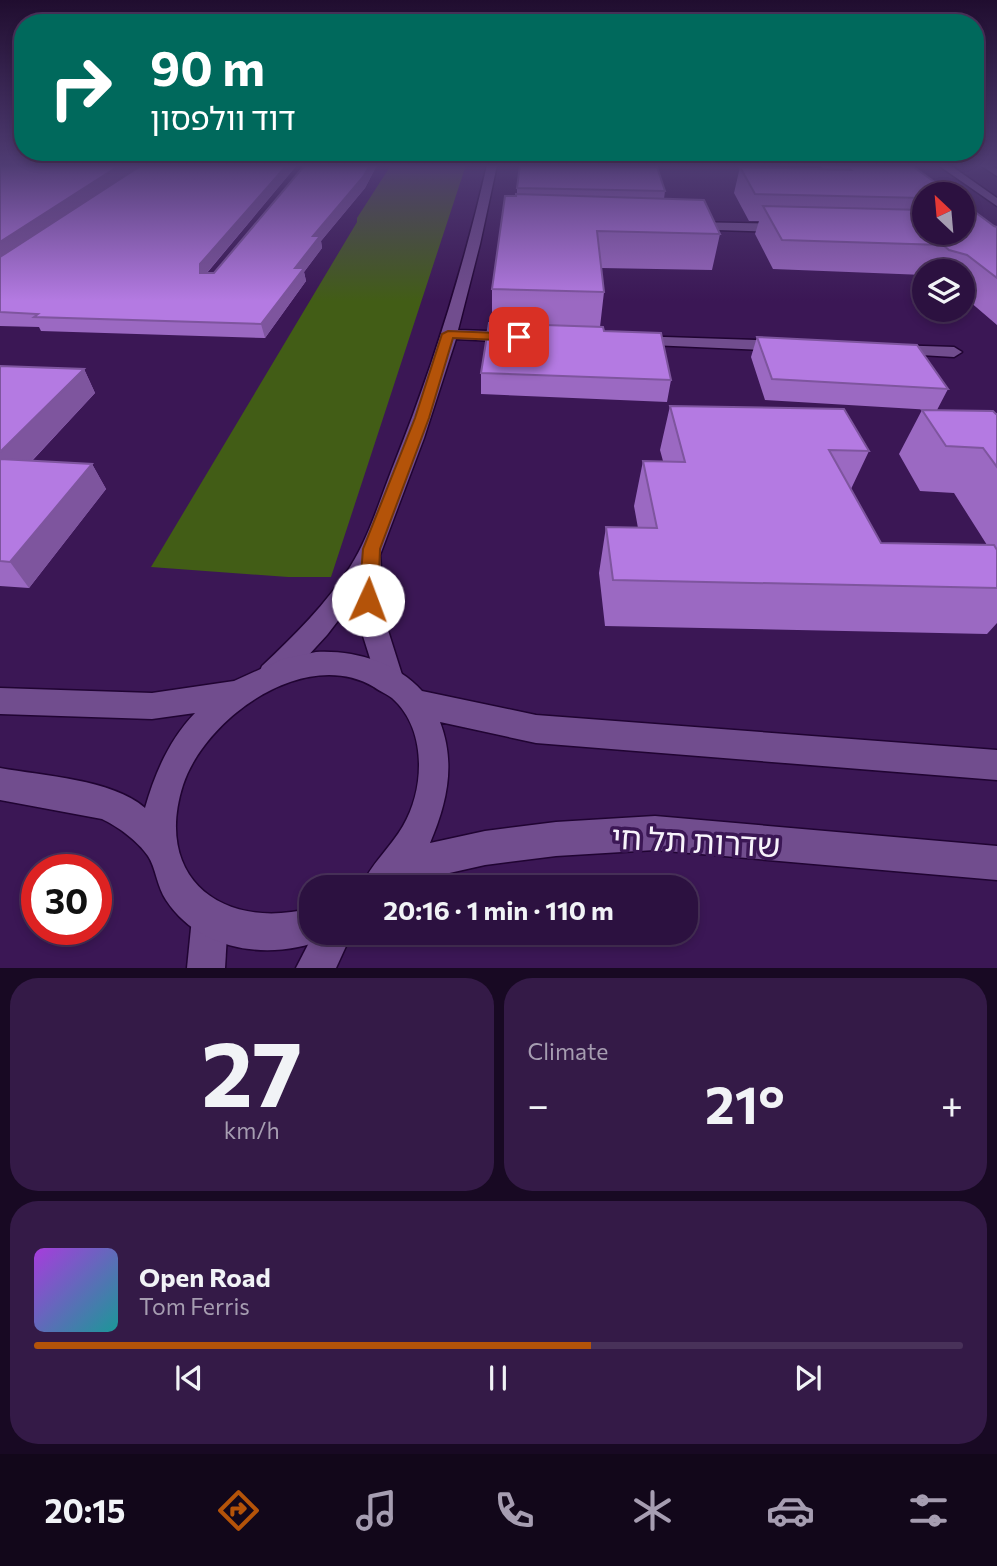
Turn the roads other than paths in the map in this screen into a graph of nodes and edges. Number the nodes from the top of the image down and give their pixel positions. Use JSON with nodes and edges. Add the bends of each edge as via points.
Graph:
{"nodes":[{"id":1,"x":488,"y":210,"type":"edge"},
{"id":2,"x":670,"y":225,"type":"edge"},
{"id":3,"x":801,"y":229,"type":"edge"},
{"id":4,"x":448,"y":334,"type":"junction"},
{"id":5,"x":533,"y":338,"type":"edge"},
{"id":6,"x":616,"y":340,"type":"edge"},
{"id":7,"x":806,"y":347,"type":"edge"},
{"id":8,"x":873,"y":349,"type":"edge"},
{"id":9,"x":954,"y":352,"type":"dead end"},
{"id":10,"x":372,"y":549,"type":"junction"},
{"id":11,"x":272,"y":675,"type":"junction"},
{"id":12,"x":390,"y":681,"type":"junction"},
{"id":13,"x":239,"y":693,"type":"junction"},
{"id":14,"x":0,"y":701,"type":"edge"},
{"id":15,"x":414,"y":704,"type":"junction"},
{"id":16,"x":997,"y":765,"type":"edge"},
{"id":17,"x":0,"y":784,"type":"edge"},
{"id":18,"x":163,"y":847,"type":"junction"},
{"id":19,"x":997,"y":863,"type":"edge"},
{"id":20,"x":390,"y":875,"type":"edge"},
{"id":21,"x":398,"y":875,"type":"edge"},
{"id":22,"x":210,"y":918,"type":"junction"},
{"id":23,"x":299,"y":929,"type":"edge"},
{"id":24,"x":327,"y":945,"type":"edge"},
{"id":25,"x":206,"y":968,"type":"edge"},
{"id":26,"x":315,"y":968,"type":"edge"}],
"edges":[{"from":1,"to":4,"type":"street"},
{"from":2,"to":3,"type":"street"},
{"from":4,"to":5,"type":"street"},
{"from":4,"to":10,"type":"street"},
{"from":6,"to":7,"type":"street"},
{"from":8,"to":9,"type":"street"},
{"from":10,"to":11,"type":"street","via":[[337,604]]},
{"from":10,"to":12,"type":"street","via":[[368,600],[373,632]]},
{"from":11,"to":12,"type":"street","via":[[327,664],[360,668]]},
{"from":11,"to":13,"type":"street"},
{"from":12,"to":15,"type":"street"},
{"from":13,"to":14,"type":"street","via":[[152,706]]},
{"from":13,"to":18,"type":"street","via":[[201,726],[179,759],[163,809]]},
{"from":15,"to":16,"type":"street","via":[[536,729]]},
{"from":15,"to":20,"type":"street","via":[[430,734],[434,785],[422,826]]},
{"from":17,"to":18,"type":"street","via":[[104,803],[125,813]]},
{"from":18,"to":22,"type":"street","via":[[182,894]]},
{"from":19,"to":21,"type":"street","name":"שדרות תל חי","via":[[655,833],[485,848]]},
{"from":22,"to":23,"type":"street","via":[[249,932]]},
{"from":22,"to":25,"type":"street"},
{"from":24,"to":26,"type":"street"}]}
